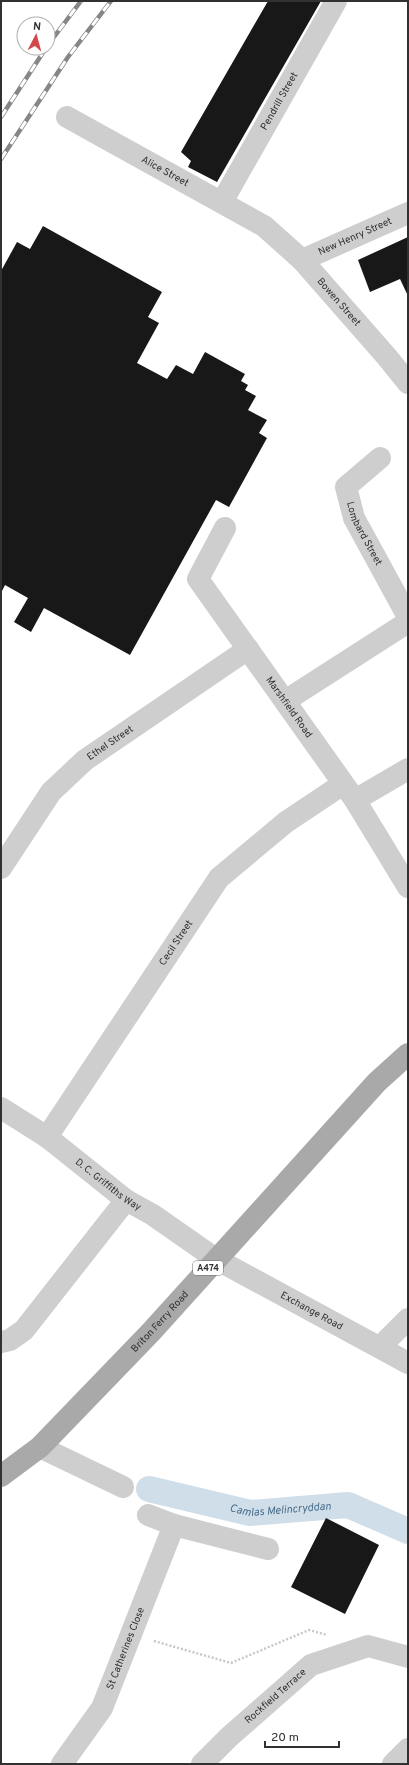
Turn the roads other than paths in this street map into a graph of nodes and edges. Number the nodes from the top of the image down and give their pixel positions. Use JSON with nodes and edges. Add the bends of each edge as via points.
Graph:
{"nodes":[{"id":1,"x":336,"y":1,"type":"edge"},
{"id":2,"x":67,"y":117,"type":"dead end"},
{"id":3,"x":222,"y":202,"type":"junction"},
{"id":4,"x":408,"y":213,"type":"edge"},
{"id":5,"x":264,"y":226,"type":"joint"},
{"id":6,"x":302,"y":260,"type":"junction"},
{"id":7,"x":408,"y":383,"type":"edge"},
{"id":8,"x":380,"y":458,"type":"dead end"},
{"id":9,"x":225,"y":528,"type":"dead end"},
{"id":10,"x":408,"y":617,"type":"edge"},
{"id":11,"x":408,"y":622,"type":"edge"},
{"id":12,"x":248,"y":648,"type":"junction"},
{"id":13,"x":285,"y":701,"type":"junction"},
{"id":14,"x":408,"y":769,"type":"edge"},
{"id":15,"x":349,"y":792,"type":"junction"},
{"id":16,"x":1,"y":868,"type":"edge"},
{"id":17,"x":408,"y":887,"type":"edge"},
{"id":18,"x":408,"y":1054,"type":"edge"},
{"id":19,"x":1,"y":1108,"type":"edge"},
{"id":20,"x":47,"y":1138,"type":"junction"},
{"id":21,"x":126,"y":1200,"type":"junction"},
{"id":22,"x":216,"y":1259,"type":"junction"},
{"id":23,"x":408,"y":1319,"type":"edge"},
{"id":24,"x":1,"y":1342,"type":"edge"},
{"id":25,"x":380,"y":1347,"type":"junction"},
{"id":26,"x":408,"y":1363,"type":"edge"},
{"id":27,"x":40,"y":1446,"type":"junction"},
{"id":28,"x":1,"y":1476,"type":"edge"},
{"id":29,"x":123,"y":1487,"type":"dead end"},
{"id":30,"x":148,"y":1515,"type":"dead end"},
{"id":31,"x":174,"y":1525,"type":"junction"},
{"id":32,"x":268,"y":1549,"type":"dead end"},
{"id":33,"x":408,"y":1657,"type":"edge"},
{"id":34,"x":408,"y":1749,"type":"edge"},
{"id":35,"x":62,"y":1764,"type":"edge"},
{"id":36,"x":202,"y":1764,"type":"edge"},
{"id":37,"x":393,"y":1764,"type":"edge"}],
"edges":[{"from":1,"to":3,"type":"street","name":"Pendrill Street"},
{"from":2,"to":3,"type":"street","name":"Alice Street"},
{"from":3,"to":5,"type":"street","name":"Alice Street"},
{"from":4,"to":6,"type":"street","name":"New Henry Street"},
{"from":5,"to":6,"type":"street","name":"Bowen Street"},
{"from":6,"to":7,"type":"street","name":"Bowen Street"},
{"from":8,"to":10,"type":"street","name":"Lombard Street","via":[[346,487],[354,518]]},
{"from":9,"to":12,"type":"street","name":"Marshfield Road","via":[[198,579]]},
{"from":11,"to":13,"type":"street"},
{"from":12,"to":13,"type":"street","name":"Marshfield Road"},
{"from":12,"to":16,"type":"street","name":"Ethel Street","via":[[85,760],[51,792]]},
{"from":13,"to":15,"type":"street","name":"Marshfield Road"},
{"from":14,"to":15,"type":"street"},
{"from":15,"to":17,"type":"street","name":"Marshfield Road"},
{"from":15,"to":20,"type":"street","name":"Cecil Street","via":[[286,822],[219,878]]},
{"from":18,"to":22,"type":"main road","name":"Briton Ferry Road","number":"A474","via":[[377,1082]]},
{"from":19,"to":20,"type":"street","name":"D. C. Griffiths Way"},
{"from":20,"to":21,"type":"street","name":"D. C. Griffiths Way"},
{"from":21,"to":22,"type":"street","name":"D. C. Griffiths Way","via":[[153,1215]]},
{"from":21,"to":24,"type":"street","via":[[24,1330],[10,1340]]},
{"from":22,"to":25,"type":"street","name":"Exchange Road"},
{"from":22,"to":27,"type":"main road","name":"Briton Ferry Road","number":"A474","via":[[151,1332]]},
{"from":23,"to":25,"type":"street"},
{"from":25,"to":26,"type":"street","name":"Exchange Road"},
{"from":27,"to":28,"type":"main road","name":"Briton Ferry Road","number":"A474"},
{"from":27,"to":29,"type":"street"},
{"from":30,"to":31,"type":"street"},
{"from":31,"to":32,"type":"street"},
{"from":31,"to":35,"type":"street","name":"St Catherines Close","via":[[102,1708]]},
{"from":33,"to":36,"type":"street","name":"Rockfield Terrace","via":[[368,1646],[311,1665],[229,1736]]},
{"from":34,"to":37,"type":"street"}]}
